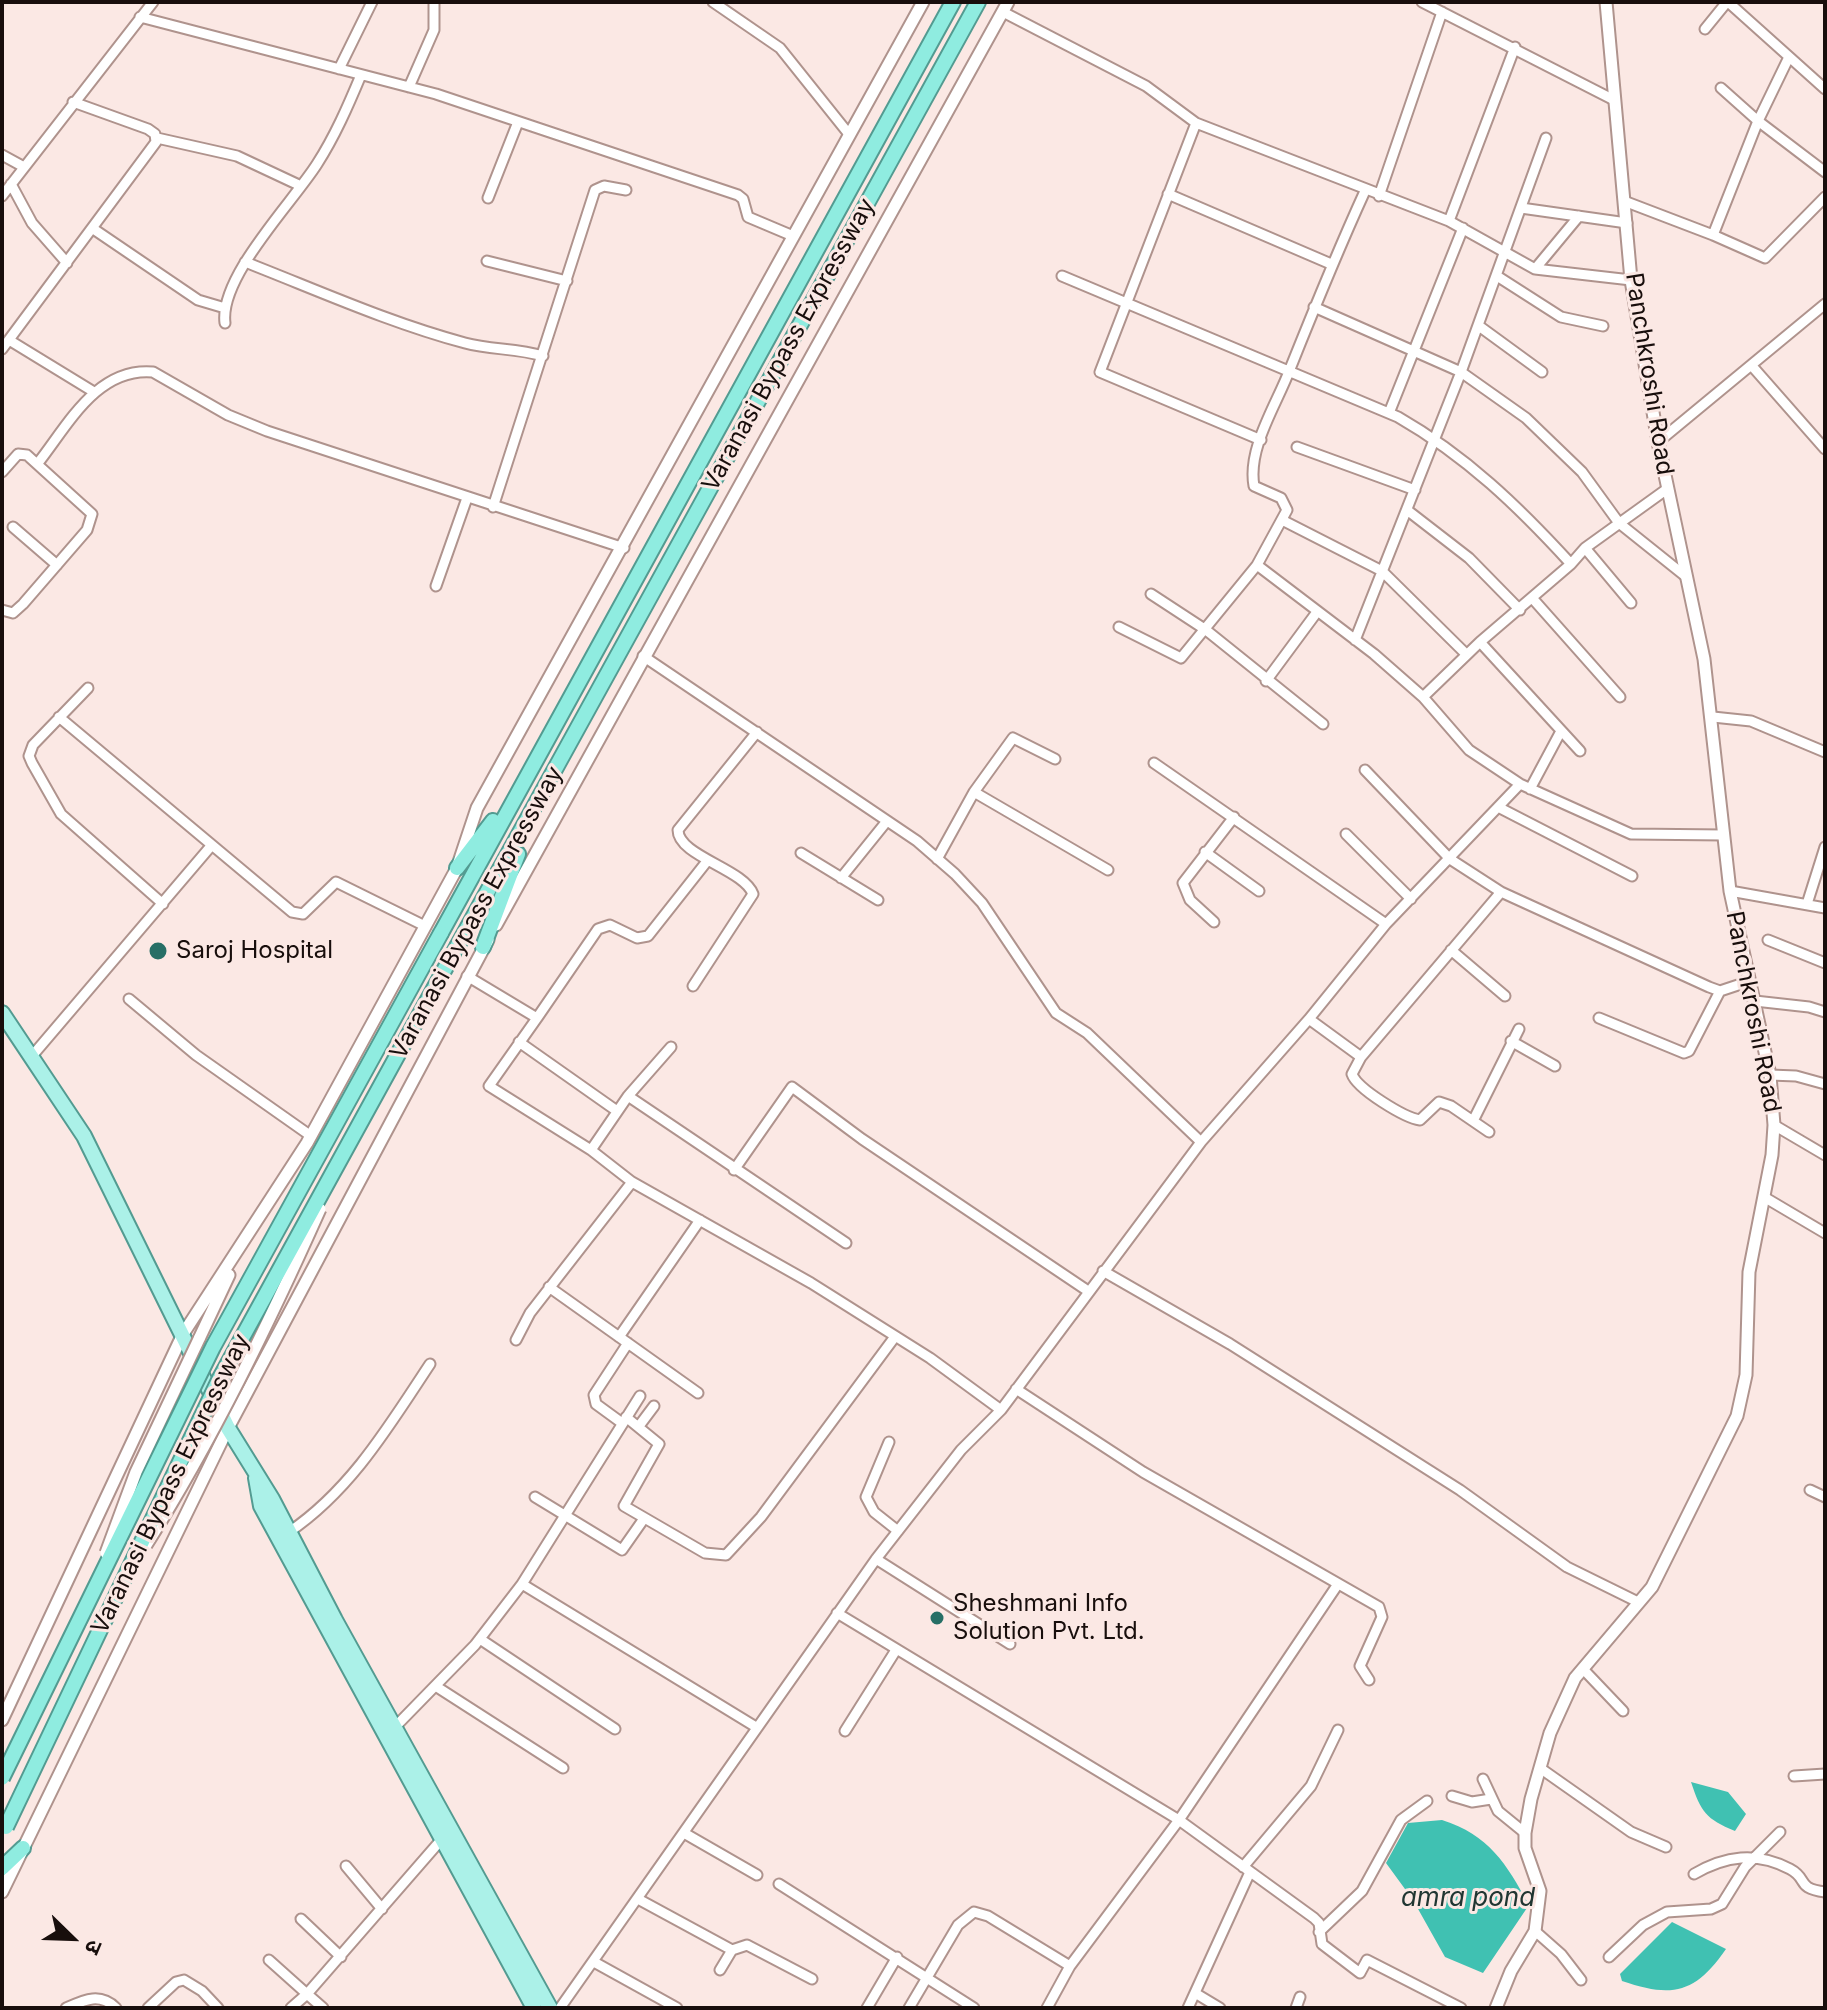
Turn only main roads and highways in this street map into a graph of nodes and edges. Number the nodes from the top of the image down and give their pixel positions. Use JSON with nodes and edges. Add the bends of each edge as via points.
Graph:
{"nodes":[{"id":1,"x":953,"y":2,"type":"edge"},
{"id":2,"x":978,"y":2,"type":"edge"},
{"id":3,"x":518,"y":790,"type":"junction"},
{"id":4,"x":545,"y":791,"type":"junction"},
{"id":5,"x":457,"y":868,"type":"road end"},
{"id":6,"x":483,"y":947,"type":"road end"},
{"id":7,"x":2,"y":1013,"type":"edge"},
{"id":8,"x":256,"y":1474,"type":"junction"},
{"id":9,"x":2,"y":1778,"type":"edge"},
{"id":10,"x":4,"y":1832,"type":"edge"},
{"id":11,"x":23,"y":1848,"type":"road end"},
{"id":12,"x":2,"y":1868,"type":"edge"},
{"id":13,"x":534,"y":2008,"type":"edge"},
{"id":14,"x":550,"y":2008,"type":"edge"}],
"edges":[{"from":1,"to":3,"type":"highway","name":"Varanasi Bypass Expressway"},
{"from":2,"to":4,"type":"highway","name":"Varanasi Bypass Expressway"},
{"from":3,"to":5,"type":"highway"},
{"from":3,"to":9,"type":"highway","name":"Varanasi Bypass Expressway","bridge":true,"via":[[213,1347]]},
{"from":4,"to":6,"type":"highway"},
{"from":4,"to":10,"type":"highway","name":"Varanasi Bypass Expressway","bridge":true,"via":[[220,1378]]},
{"from":7,"to":8,"type":"main road","via":[[97,1161],[228,1428]]},
{"from":8,"to":13,"type":"main road","via":[[261,1506]]},
{"from":8,"to":14,"type":"main road"},
{"from":11,"to":12,"type":"highway"}]}
